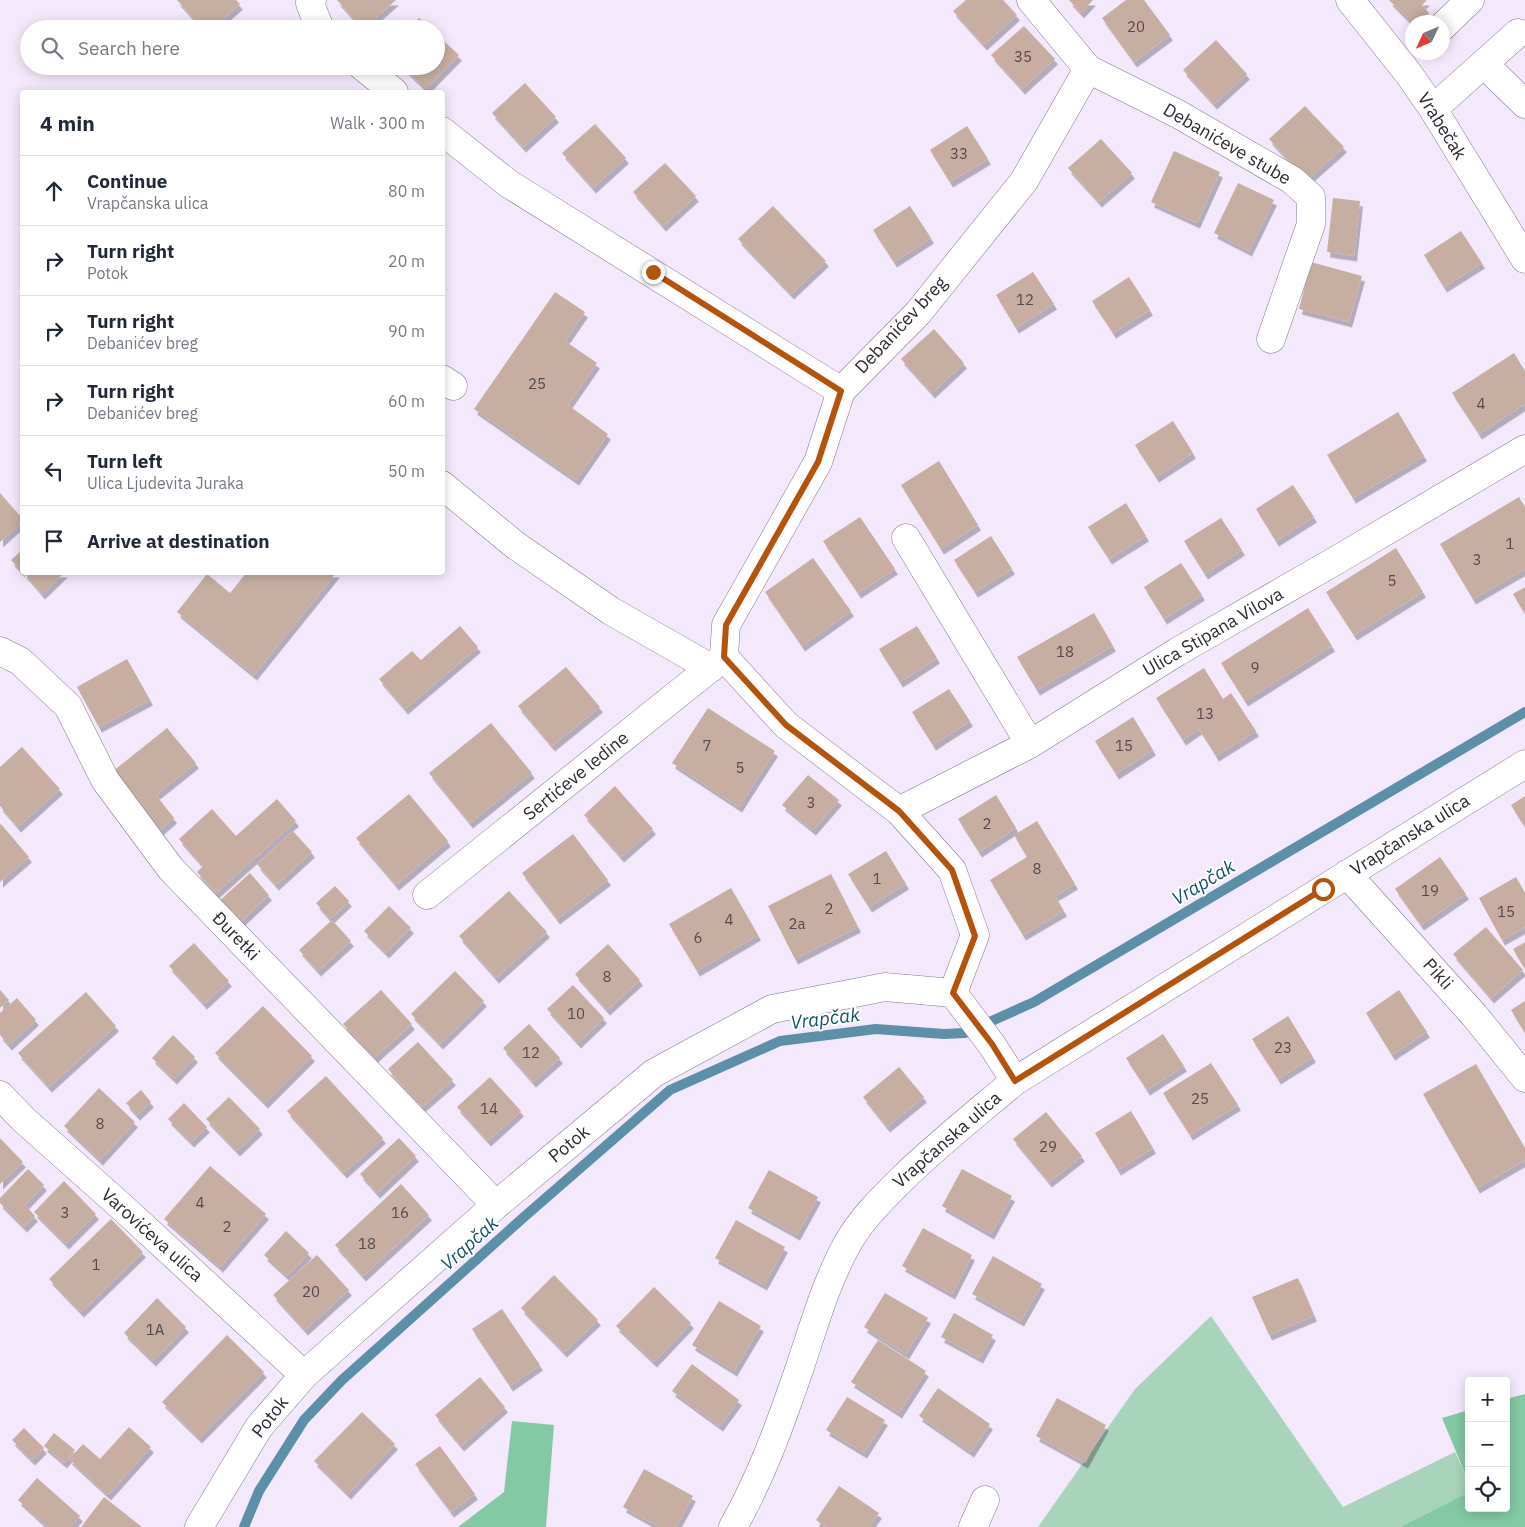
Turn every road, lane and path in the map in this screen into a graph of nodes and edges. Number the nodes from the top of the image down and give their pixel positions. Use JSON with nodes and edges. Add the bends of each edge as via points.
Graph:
{"nodes":[{"id":1,"x":312,"y":0,"type":"edge"},
{"id":2,"x":1031,"y":0,"type":"edge"},
{"id":3,"x":1350,"y":0,"type":"edge"},
{"id":4,"x":1470,"y":0,"type":"edge"},
{"id":5,"x":1450,"y":19,"type":"edge"},
{"id":6,"x":317,"y":20,"type":"edge"},
{"id":7,"x":1523,"y":32,"type":"edge"},
{"id":8,"x":1405,"y":55,"type":"edge"},
{"id":9,"x":1409,"y":60,"type":"edge"},
{"id":10,"x":1484,"y":64,"type":"junction"},
{"id":11,"x":1088,"y":69,"type":"junction"},
{"id":12,"x":373,"y":75,"type":"edge"},
{"id":13,"x":392,"y":90,"type":"edge"},
{"id":14,"x":1525,"y":104,"type":"edge"},
{"id":15,"x":1432,"y":109,"type":"junction"},
{"id":16,"x":445,"y":133,"type":"edge"},
{"id":17,"x":1517,"y":226,"type":"edge"},
{"id":18,"x":1525,"y":259,"type":"edge"},
{"id":19,"x":1271,"y":339,"type":"dead end"},
{"id":20,"x":841,"y":391,"type":"junction"},
{"id":21,"x":1525,"y":449,"type":"edge"},
{"id":22,"x":445,"y":488,"type":"edge"},
{"id":23,"x":906,"y":538,"type":"dead end"},
{"id":24,"x":0,"y":651,"type":"edge"},
{"id":25,"x":718,"y":663,"type":"junction"},
{"id":26,"x":1030,"y":744,"type":"junction"},
{"id":27,"x":1525,"y":764,"type":"edge"},
{"id":28,"x":899,"y":811,"type":"junction"},
{"id":29,"x":1347,"y":874,"type":"junction"},
{"id":30,"x":427,"y":895,"type":"dead end"},
{"id":31,"x":953,"y":993,"type":"junction"},
{"id":32,"x":1525,"y":1078,"type":"edge"},
{"id":33,"x":1015,"y":1081,"type":"junction"},
{"id":34,"x":0,"y":1095,"type":"edge"},
{"id":35,"x":496,"y":1205,"type":"junction"},
{"id":36,"x":304,"y":1375,"type":"junction"},
{"id":37,"x":985,"y":1500,"type":"dead end"},
{"id":38,"x":199,"y":1527,"type":"edge"},
{"id":39,"x":733,"y":1527,"type":"edge"},
{"id":40,"x":973,"y":1527,"type":"edge"}],
"edges":[{"from":1,"to":6,"type":"street","via":[[310,3]]},
{"from":2,"to":11,"type":"street"},
{"from":3,"to":8,"type":"street","name":"Vrabečak"},
{"from":4,"to":5,"type":"street"},
{"from":7,"to":10,"type":"street"},
{"from":9,"to":15,"type":"street","name":"Vrabečak"},
{"from":10,"to":14,"type":"street"},
{"from":10,"to":15,"type":"street"},
{"from":11,"to":19,"type":"street","name":"Debanićeve stube","via":[[1178,114],[1284,175],[1311,197],[1311,224]]},
{"from":11,"to":20,"type":"street","name":"Debanićev breg","via":[[1024,181],[918,313]]},
{"from":12,"to":13,"type":"street"},
{"from":15,"to":17,"type":"street","name":"Vrabečak"},
{"from":16,"to":20,"type":"street","via":[[509,184]]},
{"from":17,"to":18,"type":"street","name":"Vrabečak"},
{"from":20,"to":25,"type":"street","name":"Debanićev breg","via":[[818,462],[726,625]]},
{"from":21,"to":26,"type":"street","name":"Ulica Stipana Vilova","via":[[1178,652]]},
{"from":22,"to":25,"type":"street","via":[[515,545],[611,611]]},
{"from":23,"to":26,"type":"street"},
{"from":24,"to":35,"type":"street","name":"Đuretki","via":[[20,661],[68,706],[105,780],[171,869]]},
{"from":25,"to":28,"type":"street","via":[[786,725]]},
{"from":25,"to":30,"type":"street","name":"Sertićeve ledine"},
{"from":26,"to":28,"type":"street","name":"Ulica Stipana Vilova"},
{"from":27,"to":29,"type":"street","name":"Vrapčanska ulica"},
{"from":28,"to":31,"type":"street","via":[[952,870],[975,936]]},
{"from":29,"to":32,"type":"street","name":"Pikli","via":[[1474,1015]]},
{"from":29,"to":33,"type":"street","name":"Vrapčanska ulica"},
{"from":31,"to":33,"type":"street","via":[[992,1044]]},
{"from":31,"to":35,"type":"street","name":"Potok","via":[[885,988],[772,1009],[654,1073]]},
{"from":33,"to":39,"type":"street","name":"Vrapčanska ulica","via":[[943,1140],[877,1203],[850,1240],[811,1330],[766,1461]]},
{"from":34,"to":36,"type":"street","name":"Varovićeva ulica"},
{"from":35,"to":36,"type":"street","name":"Potok"},
{"from":36,"to":38,"type":"street","name":"Potok","via":[[259,1427]]},
{"from":37,"to":40,"type":"street"}]}
